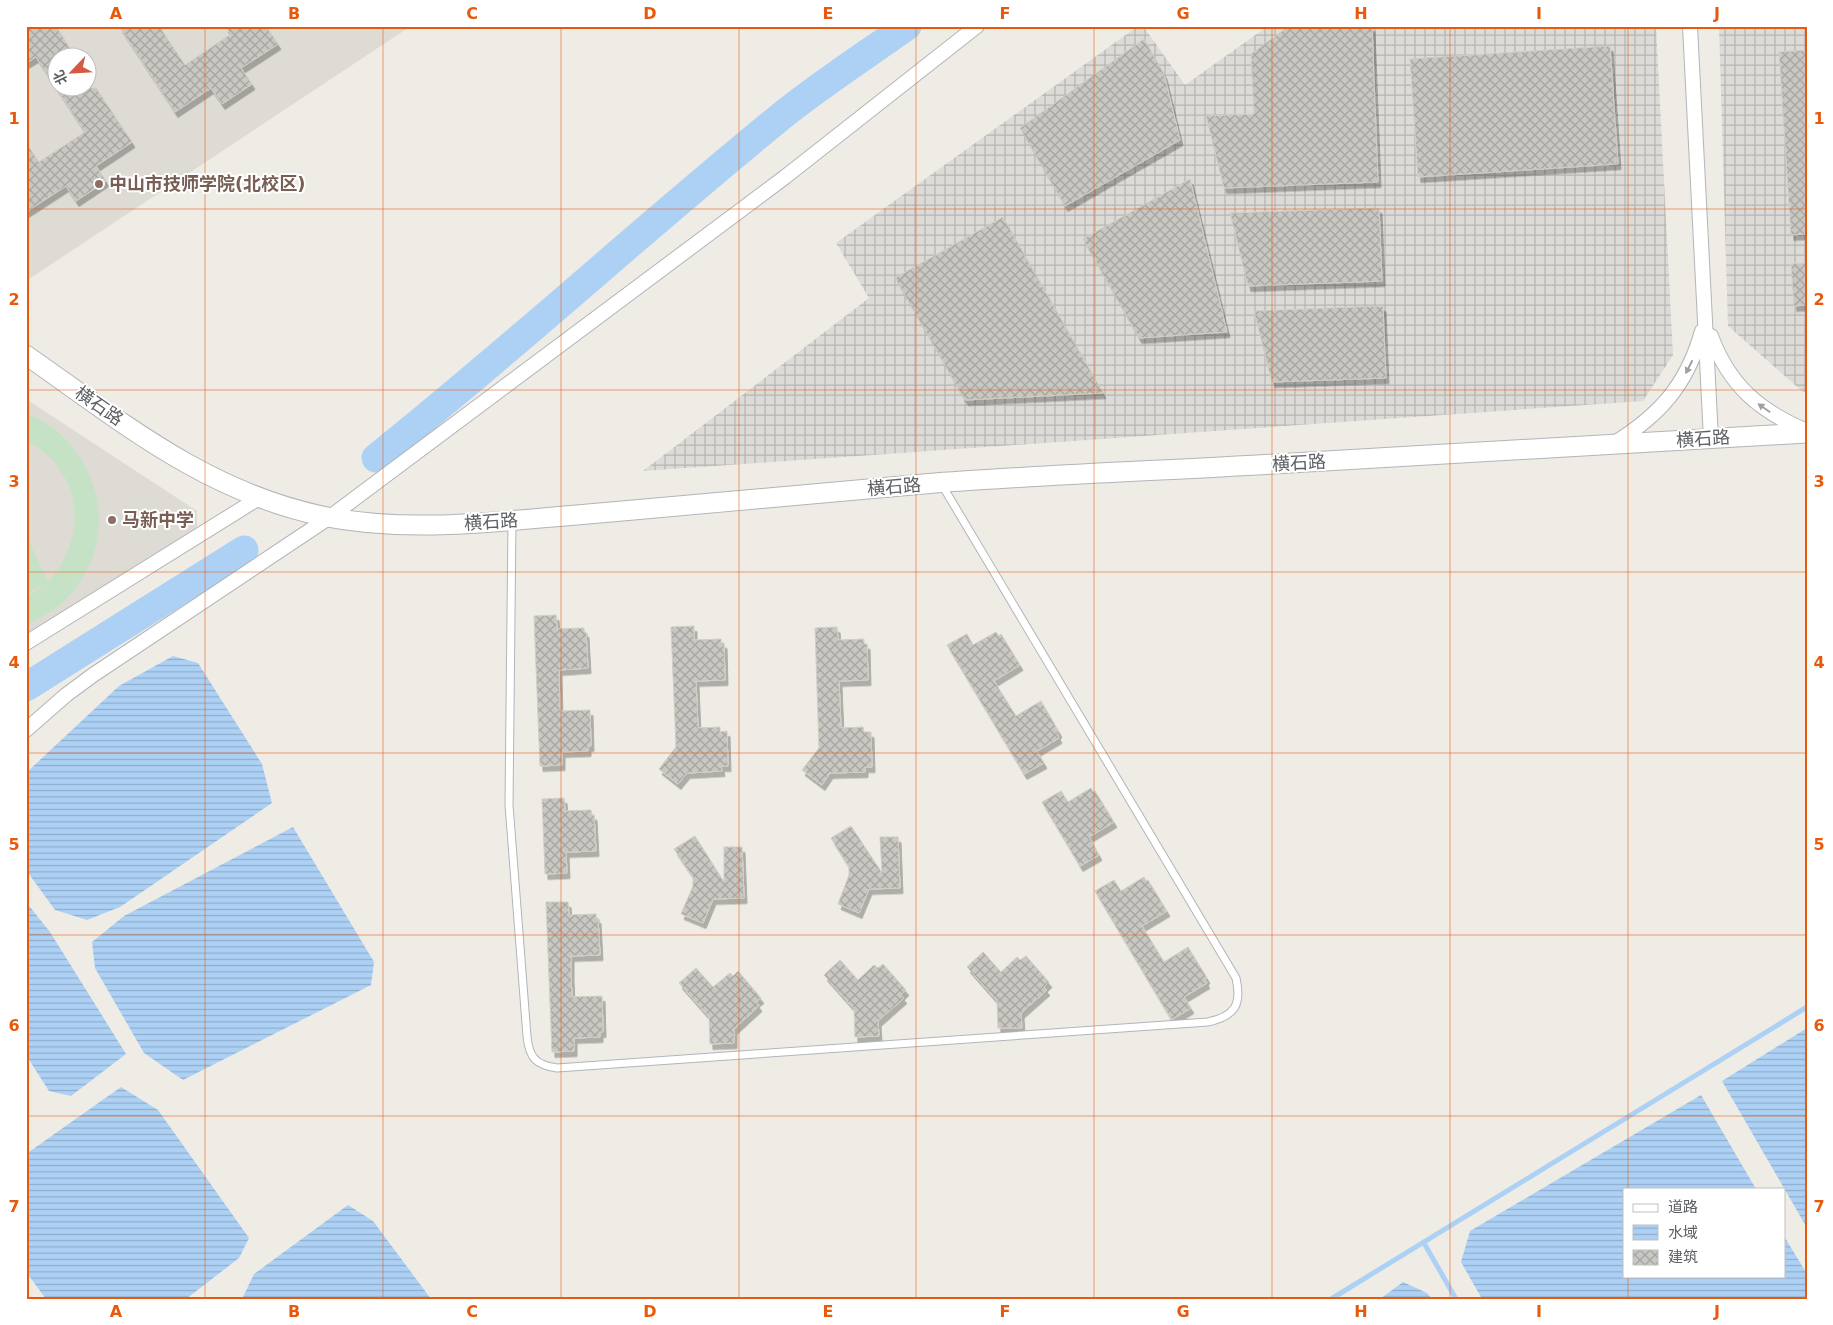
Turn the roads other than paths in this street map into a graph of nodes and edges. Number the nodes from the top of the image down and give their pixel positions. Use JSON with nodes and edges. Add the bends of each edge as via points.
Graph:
{"nodes":[{"id":1,"x":977,"y":26,"type":"edge"},
{"id":2,"x":1690,"y":26,"type":"edge"},
{"id":3,"x":1705,"y":321,"type":"junction"},
{"id":4,"x":26,"y":355,"type":"edge"},
{"id":5,"x":1807,"y":432,"type":"edge"},
{"id":6,"x":1711,"y":438,"type":"junction"},
{"id":7,"x":1611,"y":445,"type":"junction"},
{"id":8,"x":941,"y":483,"type":"junction"},
{"id":9,"x":259,"y":498,"type":"junction"},
{"id":10,"x":330,"y":518,"type":"junction"},
{"id":11,"x":512,"y":520,"type":"junction"},
{"id":12,"x":26,"y":643,"type":"edge"},
{"id":13,"x":26,"y":730,"type":"edge"}],
"edges":[{"from":1,"to":10,"type":"street","via":[[786,177]]},
{"from":2,"to":3,"type":"street"},
{"from":5,"to":3,"type":"street","one_way":true,"via":[[1781,420],[1755,402],[1733,378],[1716,351]]},
{"from":3,"to":6,"type":"street"},
{"from":3,"to":7,"type":"street","one_way":true,"via":[[1696,352],[1682,381],[1662,407],[1638,429]]},
{"from":4,"to":9,"type":"main road","name":"横石路","via":[[167,453],[220,482]]},
{"from":5,"to":6,"type":"main road","name":"横石路"},
{"from":6,"to":7,"type":"main road","name":"横石路"},
{"from":7,"to":8,"type":"main road","name":"横石路"},
{"from":8,"to":11,"type":"main road","name":"横石路"},
{"from":8,"to":11,"type":"lane","via":[[1236,978],[1239,993],[1234,1008],[1223,1019],[557,1068],[534,1060],[528,1049],[509,805]]},
{"from":9,"to":10,"type":"main road","name":"横石路"},
{"from":9,"to":12,"type":"street"},
{"from":10,"to":11,"type":"main road","name":"横石路","via":[[432,526]]},
{"from":10,"to":13,"type":"street","via":[[93,675]]}]}
